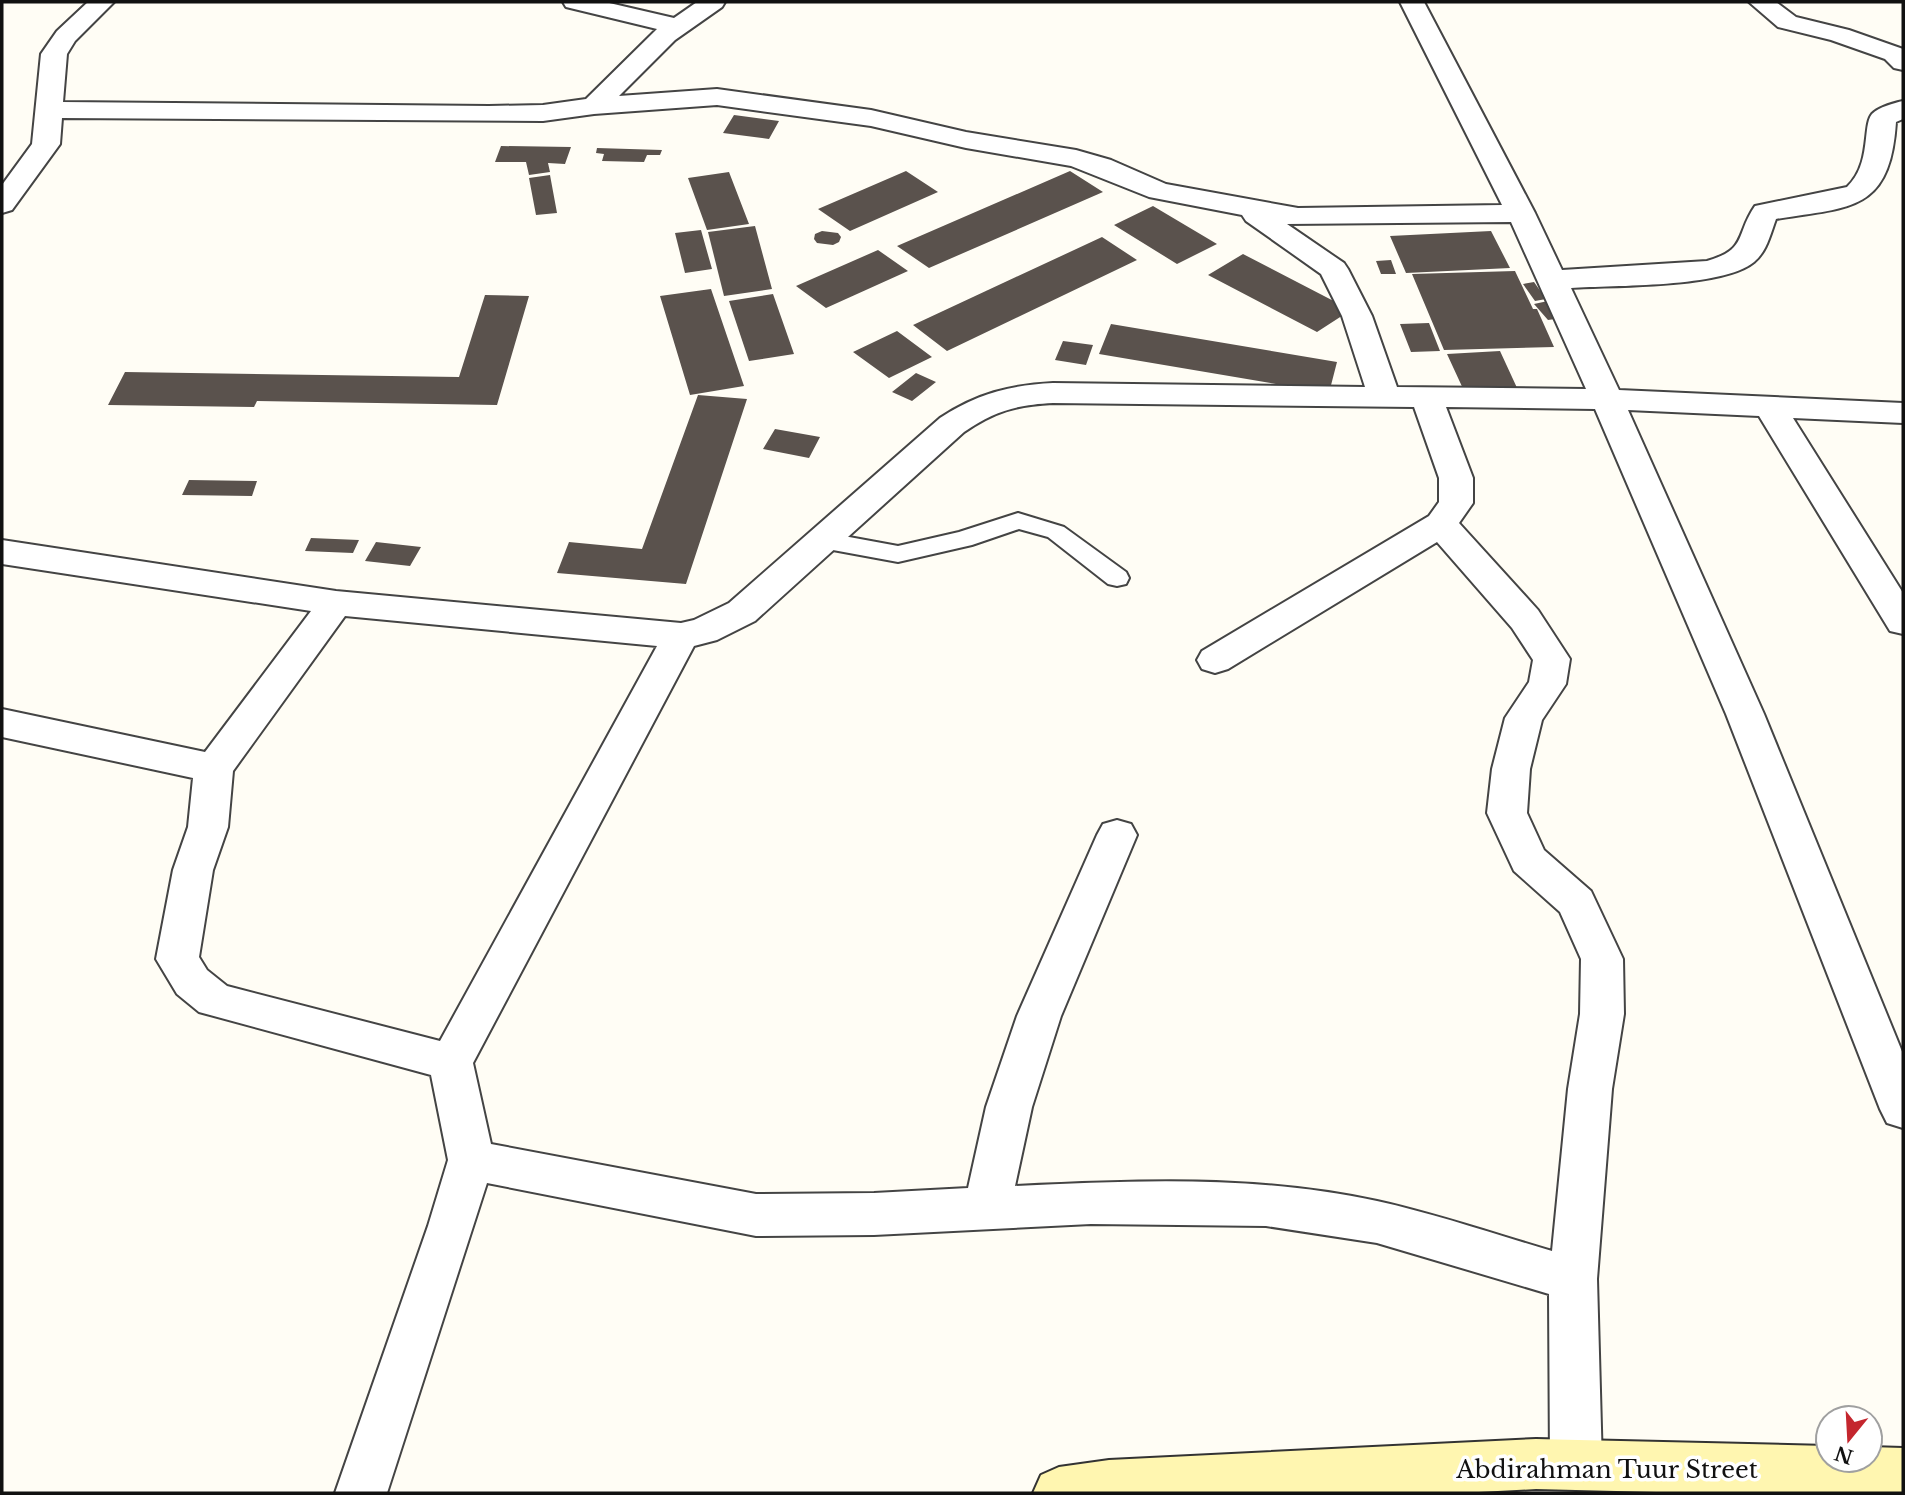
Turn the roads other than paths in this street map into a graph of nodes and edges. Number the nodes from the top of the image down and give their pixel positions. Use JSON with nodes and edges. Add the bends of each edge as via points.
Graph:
{"nodes":[{"id":1,"x":102,"y":2,"type":"edge"},
{"id":2,"x":575,"y":2,"type":"edge"},
{"id":3,"x":713,"y":2,"type":"edge"},
{"id":4,"x":1412,"y":2,"type":"edge"},
{"id":5,"x":1761,"y":2,"type":"edge"},
{"id":6,"x":678,"y":27,"type":"junction"},
{"id":7,"x":1903,"y":62,"type":"edge"},
{"id":8,"x":594,"y":106,"type":"junction"},
{"id":9,"x":1903,"y":109,"type":"edge"},
{"id":10,"x":50,"y":110,"type":"junction"},
{"id":11,"x":2,"y":204,"type":"edge"},
{"id":12,"x":1247,"y":208,"type":"junction"},
{"id":13,"x":1521,"y":213,"type":"junction"},
{"id":14,"x":1552,"y":280,"type":"junction"},
{"id":15,"x":1384,"y":397,"type":"junction"},
{"id":16,"x":1427,"y":398,"type":"junction"},
{"id":17,"x":1606,"y":399,"type":"junction"},
{"id":18,"x":1769,"y":406,"type":"junction"},
{"id":19,"x":1903,"y":412,"type":"edge"},
{"id":20,"x":1441,"y":524,"type":"junction"},
{"id":21,"x":822,"y":540,"type":"junction"},
{"id":22,"x":2,"y":552,"type":"edge"},
{"id":23,"x":1117,"y":578,"type":"dead end"},
{"id":24,"x":337,"y":603,"type":"junction"},
{"id":25,"x":1903,"y":622,"type":"edge"},
{"id":26,"x":681,"y":636,"type":"junction"},
{"id":27,"x":1215,"y":660,"type":"dead end"},
{"id":28,"x":2,"y":723,"type":"edge"},
{"id":29,"x":215,"y":768,"type":"junction"},
{"id":30,"x":1117,"y":835,"type":"dead end"},
{"id":31,"x":451,"y":1062,"type":"junction"},
{"id":32,"x":1903,"y":1109,"type":"edge"},
{"id":33,"x":471,"y":1160,"type":"junction"},
{"id":34,"x":987,"y":1208,"type":"junction"},
{"id":35,"x":1573,"y":1279,"type":"junction"},
{"id":36,"x":1576,"y":1465,"type":"junction"},
{"id":37,"x":1903,"y":1473,"type":"edge"},
{"id":38,"x":1633,"y":1480,"type":"edge"},
{"id":39,"x":361,"y":1493,"type":"edge"},
{"id":40,"x":1059,"y":1493,"type":"edge"}],
"edges":[{"from":1,"to":10,"type":"street","via":[[54,54]]},
{"from":2,"to":6,"type":"street"},
{"from":3,"to":6,"type":"street"},
{"from":4,"to":13,"type":"street"},
{"from":5,"to":7,"type":"street","via":[[1787,22],[1840,35],[1894,54]]},
{"from":6,"to":8,"type":"street"},
{"from":8,"to":10,"type":"street","via":[[489,114]]},
{"from":8,"to":12,"type":"street","via":[[717,97],[872,118],[966,140],[1076,158],[1159,191]]},
{"from":9,"to":14,"type":"street","via":[[1883,118],[1880,153],[1869,179],[1855,195],[1765,212],[1753,243],[1743,257],[1729,264],[1709,270]]},
{"from":10,"to":11,"type":"street","via":[[46,144]]},
{"from":12,"to":13,"type":"street","via":[[1298,217]]},
{"from":12,"to":15,"type":"street","via":[[1333,269],[1357,316]]},
{"from":13,"to":14,"type":"street"},
{"from":14,"to":17,"type":"street"},
{"from":15,"to":16,"type":"street"},
{"from":15,"to":21,"type":"street","via":[[1011,395],[983,404],[952,425]]},
{"from":16,"to":17,"type":"street"},
{"from":16,"to":20,"type":"street","via":[[1456,478],[1456,503]]},
{"from":17,"to":18,"type":"street"},
{"from":17,"to":32,"type":"street","via":[[1745,714]]},
{"from":18,"to":19,"type":"street"},
{"from":18,"to":25,"type":"street"},
{"from":20,"to":27,"type":"street"},
{"from":20,"to":35,"type":"street","via":[[1525,619],[1552,659],[1547,684],[1524,718],[1511,769],[1507,813],[1528,860],[1576,902],[1602,958],[1602,1014],[1590,1089]]},
{"from":21,"to":23,"type":"lane","via":[[898,554],[1018,522],[1056,532]]},
{"from":21,"to":26,"type":"street","via":[[742,612],[704,631]]},
{"from":22,"to":24,"type":"street"},
{"from":24,"to":26,"type":"street"},
{"from":24,"to":29,"type":"street"},
{"from":26,"to":31,"type":"street"},
{"from":28,"to":29,"type":"street"},
{"from":29,"to":31,"type":"street","via":[[208,827],[193,870],[177,960],[192,982],[214,1000]]},
{"from":30,"to":34,"type":"street","via":[[1039,1016],[1009,1107]]},
{"from":31,"to":33,"type":"street"},
{"from":33,"to":34,"type":"street","via":[[756,1215]]},
{"from":33,"to":39,"type":"street"},
{"from":34,"to":35,"type":"street","via":[[1091,1203],[1266,1205],[1377,1222]]},
{"from":35,"to":36,"type":"street"},
{"from":36,"to":38,"type":"street","name":"Abdirahman Tuur Street"},
{"from":36,"to":40,"type":"street","name":"Abdirahman Tuur Street","via":[[1109,1486]]},
{"from":37,"to":38,"type":"street","name":"Abdirahman Tuur Street"}]}
